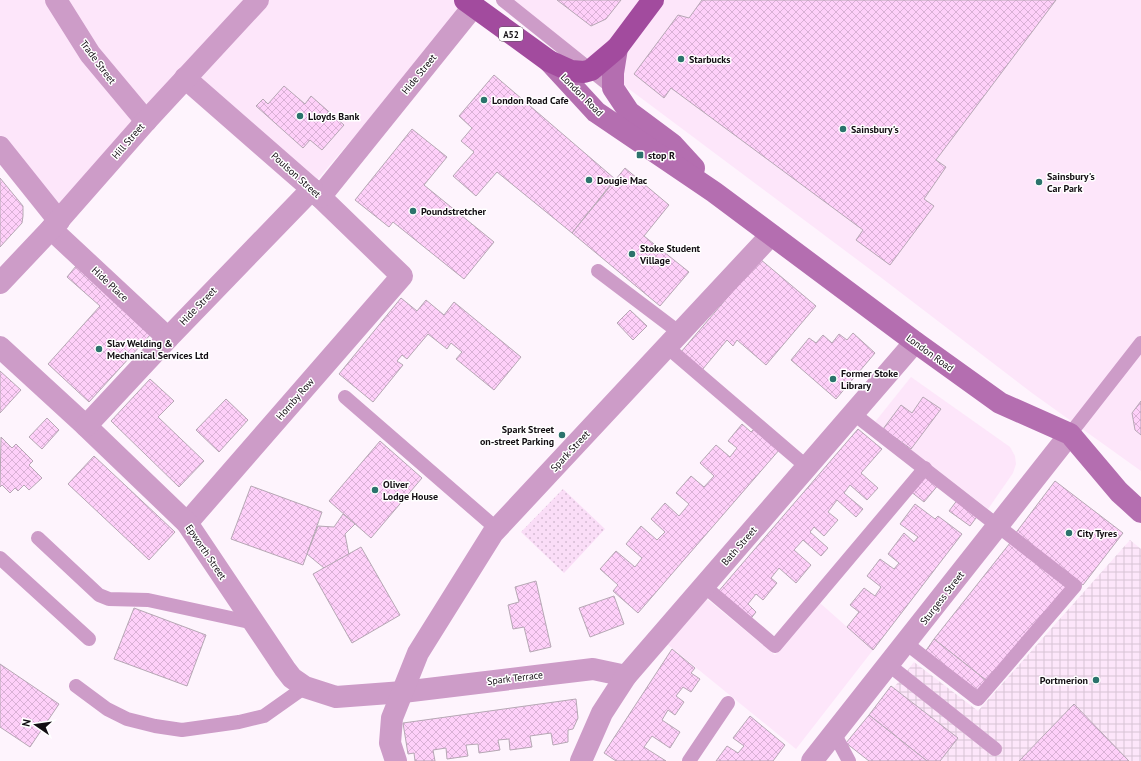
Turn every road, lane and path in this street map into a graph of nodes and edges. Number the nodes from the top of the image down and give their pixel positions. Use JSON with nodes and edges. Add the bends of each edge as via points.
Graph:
{"nodes":[{"id":1,"x":56,"y":0,"type":"edge"},
{"id":2,"x":258,"y":0,"type":"edge"},
{"id":3,"x":503,"y":0,"type":"edge"},
{"id":4,"x":653,"y":0,"type":"edge"},
{"id":5,"x":469,"y":4,"type":"edge"},
{"id":6,"x":617,"y":48,"type":"junction"},
{"id":7,"x":548,"y":62,"type":"junction"},
{"id":8,"x":591,"y":70,"type":"junction"},
{"id":9,"x":185,"y":78,"type":"junction"},
{"id":10,"x":613,"y":88,"type":"junction"},
{"id":11,"x":146,"y":121,"type":"junction"},
{"id":12,"x":0,"y":147,"type":"edge"},
{"id":13,"x":714,"y":192,"type":"junction"},
{"id":14,"x":316,"y":193,"type":"junction"},
{"id":15,"x":55,"y":225,"type":"junction"},
{"id":16,"x":771,"y":235,"type":"junction"},
{"id":17,"x":598,"y":271,"type":"dead end"},
{"id":18,"x":402,"y":276,"type":"joint"},
{"id":19,"x":0,"y":283,"type":"edge"},
{"id":20,"x":168,"y":338,"type":"junction"},
{"id":21,"x":673,"y":340,"type":"junction"},
{"id":22,"x":915,"y":342,"type":"junction"},
{"id":23,"x":1141,"y":343,"type":"edge"},
{"id":24,"x":0,"y":347,"type":"edge"},
{"id":25,"x":345,"y":397,"type":"dead end"},
{"id":26,"x":854,"y":414,"type":"junction"},
{"id":27,"x":86,"y":426,"type":"junction"},
{"id":28,"x":1070,"y":434,"type":"junction"},
{"id":29,"x":808,"y":467,"type":"junction"},
{"id":30,"x":925,"y":468,"type":"junction"},
{"id":31,"x":1141,"y":512,"type":"edge"},
{"id":32,"x":187,"y":523,"type":"junction"},
{"id":33,"x":997,"y":526,"type":"junction"},
{"id":34,"x":497,"y":529,"type":"junction"},
{"id":35,"x":38,"y":538,"type":"dead end"},
{"id":36,"x":0,"y":558,"type":"edge"},
{"id":37,"x":704,"y":586,"type":"junction"},
{"id":38,"x":254,"y":623,"type":"junction"},
{"id":39,"x":89,"y":638,"type":"dead end"},
{"id":40,"x":907,"y":644,"type":"junction"},
{"id":41,"x":889,"y":665,"type":"junction"},
{"id":42,"x":626,"y":676,"type":"junction"},
{"id":43,"x":76,"y":686,"type":"dead end"},
{"id":44,"x":305,"y":687,"type":"junction"},
{"id":45,"x":403,"y":692,"type":"junction"},
{"id":46,"x":728,"y":703,"type":"dead end"},
{"id":47,"x":834,"y":733,"type":"junction"},
{"id":48,"x":995,"y":749,"type":"dead end"},
{"id":49,"x":396,"y":761,"type":"edge"},
{"id":50,"x":581,"y":761,"type":"edge"},
{"id":51,"x":689,"y":761,"type":"edge"},
{"id":52,"x":812,"y":761,"type":"edge"},
{"id":53,"x":849,"y":761,"type":"edge"}],
"edges":[{"from":1,"to":11,"type":"street","name":"Trade Street","via":[[90,54]]},
{"from":2,"to":9,"type":"street","name":"Hill Street"},
{"from":3,"to":8,"type":"lane"},
{"from":4,"to":6,"type":"main road"},
{"from":5,"to":7,"type":"main road","name":"London Road","number":"A52"},
{"from":5,"to":14,"type":"street","name":"Hide Street"},
{"from":6,"to":8,"type":"main road"},
{"from":6,"to":10,"type":"main road"},
{"from":7,"to":8,"type":"main road","number":"A52","via":[[571,70]]},
{"from":7,"to":13,"type":"main road","name":"London Road","via":[[596,112]]},
{"from":8,"to":10,"type":"lane"},
{"from":9,"to":11,"type":"street","name":"Hill Street"},
{"from":9,"to":14,"type":"street","name":"Poulson Street"},
{"from":10,"to":13,"type":"main road","name":"London Road","via":[[630,112],[672,144]]},
{"from":11,"to":15,"type":"street","name":"Hill Street"},
{"from":12,"to":15,"type":"street","name":"Hide Place"},
{"from":13,"to":16,"type":"main road","name":"London Road"},
{"from":14,"to":18,"type":"street","name":"Poulson Street"},
{"from":14,"to":20,"type":"street","name":"Hide Street"},
{"from":15,"to":19,"type":"street","name":"Hill Street"},
{"from":15,"to":20,"type":"street","name":"Hide Place"},
{"from":16,"to":21,"type":"street","name":"Spark Street"},
{"from":16,"to":22,"type":"main road","name":"London Road"},
{"from":17,"to":21,"type":"lane"},
{"from":18,"to":32,"type":"street","name":"Hornby Row"},
{"from":20,"to":27,"type":"street","name":"Hide Street"},
{"from":21,"to":29,"type":"lane"},
{"from":21,"to":34,"type":"street","name":"Spark Street"},
{"from":22,"to":26,"type":"street","name":"Bath Street"},
{"from":22,"to":28,"type":"main road","name":"London Road","via":[[1000,403]]},
{"from":23,"to":28,"type":"lane"},
{"from":24,"to":27,"type":"street","name":"Epworth Street"},
{"from":25,"to":34,"type":"lane"},
{"from":26,"to":29,"type":"street","name":"Bath Street"},
{"from":26,"to":30,"type":"lane"},
{"from":27,"to":32,"type":"street","name":"Epworth Street"},
{"from":28,"to":31,"type":"main road","name":"London Road","via":[[1119,492]]},
{"from":28,"to":33,"type":"street","name":"Sturgess Street"},
{"from":29,"to":37,"type":"street","name":"Bath Street"},
{"from":30,"to":33,"type":"lane"},
{"from":30,"to":37,"type":"lane","via":[[775,646]]},
{"from":32,"to":38,"type":"street","name":"Epworth Street"},
{"from":33,"to":40,"type":"street","name":"Sturgess Street"},
{"from":33,"to":40,"type":"lane","via":[[1075,586],[978,699]]},
{"from":34,"to":45,"type":"street","name":"Spark Street","via":[[418,653]]},
{"from":35,"to":38,"type":"lane","via":[[99,595],[108,599],[148,600]]},
{"from":36,"to":39,"type":"lane"},
{"from":37,"to":42,"type":"street","name":"Bath Street"},
{"from":38,"to":44,"type":"street","name":"Epworth Street","via":[[292,678]]},
{"from":40,"to":41,"type":"street","name":"Sturgess Street"},
{"from":41,"to":47,"type":"street","name":"Sturgess Street"},
{"from":41,"to":48,"type":"lane"},
{"from":42,"to":45,"type":"street","name":"Spark Terrace","via":[[593,669]]},
{"from":42,"to":50,"type":"street","name":"Bath Street","via":[[602,713]]},
{"from":43,"to":44,"type":"lane","via":[[107,709],[127,719],[182,730],[264,716]]},
{"from":44,"to":45,"type":"street","name":"Epworth Street","via":[[336,697]]},
{"from":45,"to":49,"type":"street","name":"Spark Street","via":[[392,718],[390,743]]},
{"from":46,"to":51,"type":"lane"},
{"from":47,"to":52,"type":"street","name":"Sturgess Street"},
{"from":47,"to":53,"type":"lane"}]}
